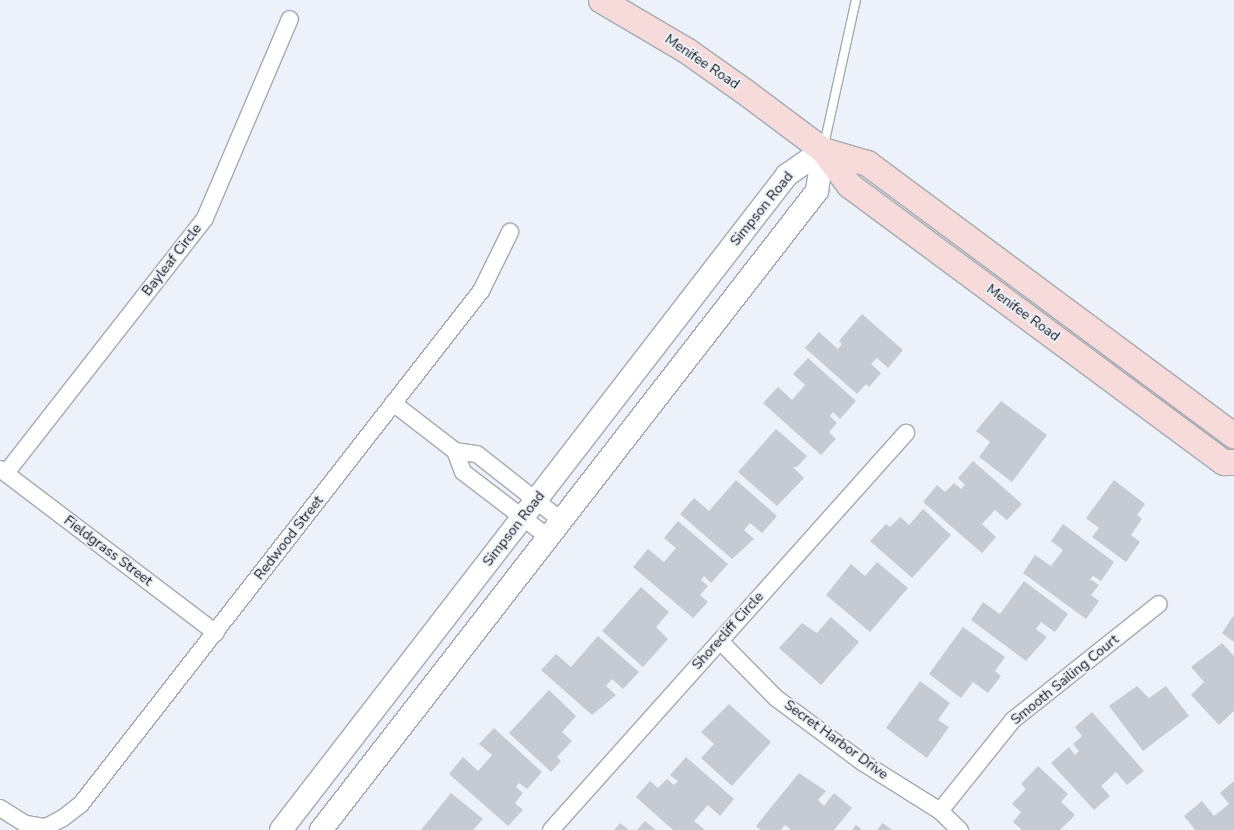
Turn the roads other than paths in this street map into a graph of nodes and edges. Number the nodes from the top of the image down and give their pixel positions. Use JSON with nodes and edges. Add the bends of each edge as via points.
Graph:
{"nodes":[{"id":1,"x":601,"y":0,"type":"edge"},
{"id":2,"x":856,"y":0,"type":"edge"},
{"id":3,"x":290,"y":19,"type":"dead end"},
{"id":4,"x":823,"y":150,"type":"junction"},
{"id":5,"x":510,"y":232,"type":"dead end"},
{"id":6,"x":393,"y":403,"type":"junction"},
{"id":7,"x":906,"y":433,"type":"dead end"},
{"id":8,"x":1234,"y":436,"type":"edge"},
{"id":9,"x":456,"y":452,"type":"junction"},
{"id":10,"x":1234,"y":462,"type":"edge"},
{"id":11,"x":3,"y":471,"type":"edge"},
{"id":12,"x":536,"y":500,"type":"junction"},
{"id":13,"x":522,"y":518,"type":"junction"},
{"id":14,"x":554,"y":529,"type":"junction"},
{"id":15,"x":1159,"y":604,"type":"dead end"},
{"id":16,"x":216,"y":633,"type":"junction"},
{"id":17,"x":720,"y":641,"type":"junction"},
{"id":18,"x":0,"y":808,"type":"edge"},
{"id":19,"x":940,"y":811,"type":"junction"},
{"id":20,"x":281,"y":830,"type":"edge"},
{"id":21,"x":321,"y":830,"type":"edge"},
{"id":22,"x":551,"y":830,"type":"edge"},
{"id":23,"x":960,"y":830,"type":"edge"}],
"edges":[{"from":1,"to":4,"type":"main road","name":"Menifee Road","via":[[686,50]]},
{"from":2,"to":4,"type":"lane"},
{"from":3,"to":11,"type":"street","name":"Bayleaf Circle","via":[[205,218]]},
{"from":4,"to":8,"type":"main road","name":"Menifee Road","via":[[866,163]]},
{"from":4,"to":10,"type":"main road","name":"Menifee Road","via":[[849,185],[1224,462]]},
{"from":4,"to":12,"type":"main road","name":"Simpson Road","via":[[787,175]]},
{"from":4,"to":14,"type":"main road","via":[[817,191]]},
{"from":5,"to":6,"type":"street","name":"Redwood Street","via":[[481,291]]},
{"from":6,"to":9,"type":"street"},
{"from":6,"to":16,"type":"street","name":"Redwood Street"},
{"from":7,"to":17,"type":"street","name":"Shorecliff Circle"},
{"from":9,"to":12,"type":"street","via":[[477,454]]},
{"from":9,"to":13,"type":"street","via":[[462,472]]},
{"from":11,"to":16,"type":"street","name":"Fieldgrass Street"},
{"from":12,"to":13,"type":"main road","name":"Simpson Road"},
{"from":12,"to":14,"type":"street"},
{"from":13,"to":14,"type":"street"},
{"from":13,"to":20,"type":"main road","name":"Simpson Road"},
{"from":14,"to":21,"type":"main road"},
{"from":15,"to":19,"type":"street","name":"Smooth Sailing Court","via":[[1013,720]]},
{"from":16,"to":18,"type":"street","name":"Redwood Street","via":[[81,804],[64,818],[46,827],[26,824]]},
{"from":17,"to":19,"type":"street","name":"Secret Harbor Drive","via":[[776,698],[862,762]]},
{"from":17,"to":22,"type":"street","name":"Shorecliff Circle"},
{"from":19,"to":23,"type":"street","name":"Secret Harbor Drive"}]}
